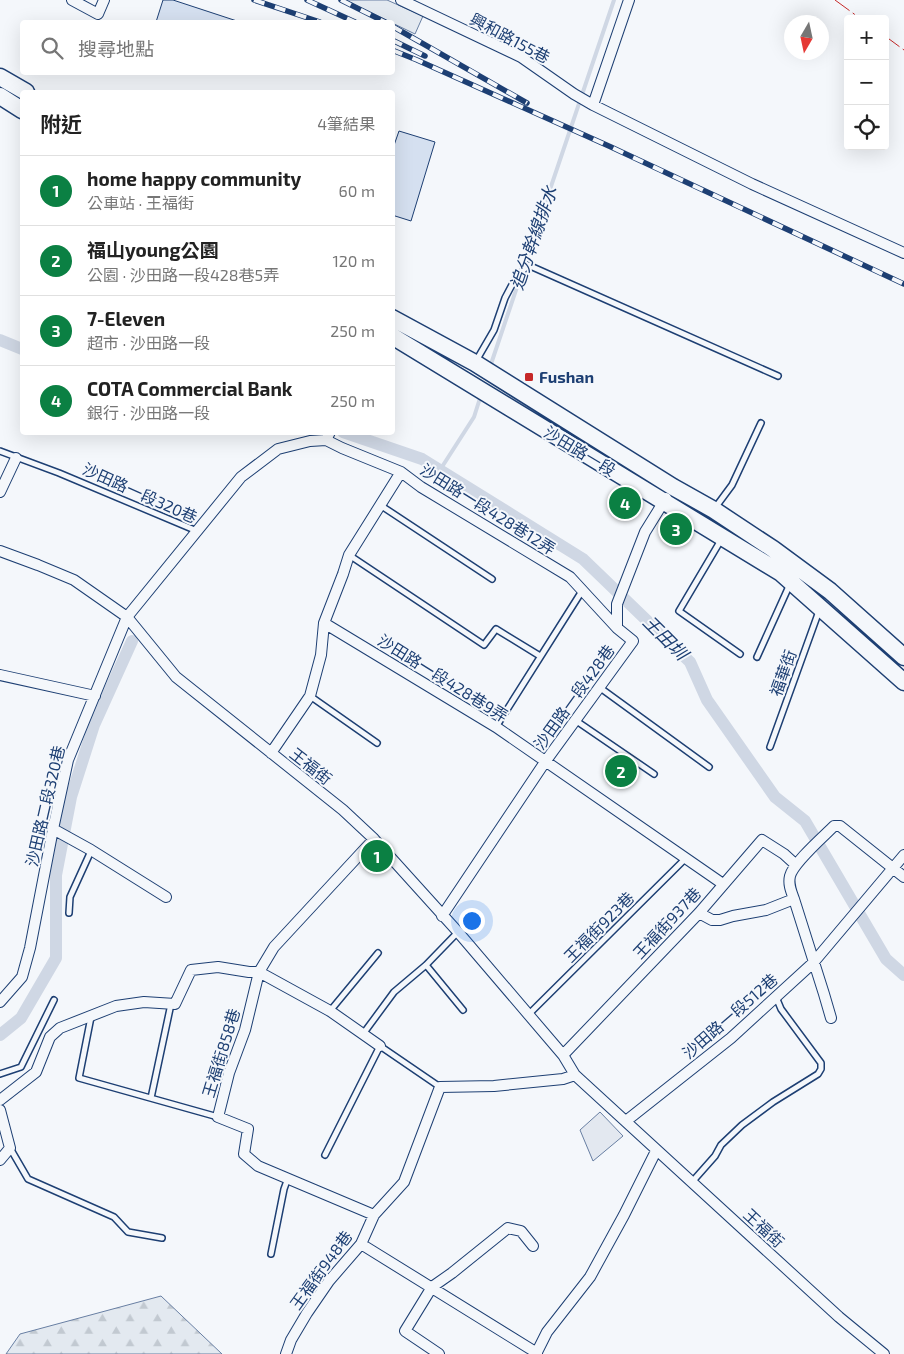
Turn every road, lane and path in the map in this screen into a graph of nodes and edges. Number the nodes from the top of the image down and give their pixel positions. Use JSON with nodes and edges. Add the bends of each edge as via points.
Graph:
{"nodes":[{"id":1,"x":72,"y":0,"type":"edge"},
{"id":2,"x":104,"y":0,"type":"edge"},
{"id":3,"x":401,"y":0,"type":"edge"},
{"id":4,"x":628,"y":0,"type":"edge"},
{"id":5,"x":0,"y":77,"type":"edge"},
{"id":6,"x":23,"y":90,"type":"edge"},
{"id":7,"x":0,"y":96,"type":"edge"},
{"id":8,"x":593,"y":104,"type":"junction"},
{"id":9,"x":20,"y":109,"type":"edge"},
{"id":10,"x":904,"y":253,"type":"edge"},
{"id":11,"x":395,"y":320,"type":"edge"},
{"id":12,"x":395,"y":338,"type":"edge"},
{"id":13,"x":475,"y":363,"type":"junction"},
{"id":14,"x":778,"y":376,"type":"dead end"},
{"id":15,"x":761,"y":423,"type":"dead end"},
{"id":16,"x":328,"y":436,"type":"edge"},
{"id":17,"x":0,"y":451,"type":"edge"},
{"id":18,"x":16,"y":458,"type":"junction"},
{"id":19,"x":401,"y":472,"type":"junction"},
{"id":20,"x":673,"y":486,"type":"junction"},
{"id":21,"x":0,"y":492,"type":"edge"},
{"id":22,"x":665,"y":502,"type":"junction"},
{"id":23,"x":380,"y":505,"type":"junction"},
{"id":24,"x":714,"y":510,"type":"junction"},
{"id":25,"x":198,"y":531,"type":"junction"},
{"id":26,"x":723,"y":537,"type":"junction"},
{"id":27,"x":0,"y":552,"type":"edge"},
{"id":28,"x":349,"y":555,"type":"junction"},
{"id":29,"x":492,"y":579,"type":"dead end"},
{"id":30,"x":791,"y":581,"type":"junction"},
{"id":31,"x":582,"y":591,"type":"junction"},
{"id":32,"x":820,"y":607,"type":"junction"},
{"id":33,"x":127,"y":617,"type":"junction"},
{"id":34,"x":324,"y":623,"type":"junction"},
{"id":35,"x":617,"y":628,"type":"junction"},
{"id":36,"x":740,"y":654,"type":"dead end"},
{"id":37,"x":540,"y":656,"type":"junction"},
{"id":38,"x":757,"y":657,"type":"dead end"},
{"id":39,"x":904,"y":657,"type":"edge"},
{"id":40,"x":0,"y":675,"type":"edge"},
{"id":41,"x":904,"y":682,"type":"edge"},
{"id":42,"x":599,"y":687,"type":"junction"},
{"id":43,"x":95,"y":696,"type":"junction"},
{"id":44,"x":310,"y":696,"type":"junction"},
{"id":45,"x":575,"y":720,"type":"junction"},
{"id":46,"x":496,"y":727,"type":"junction"},
{"id":47,"x":377,"y":743,"type":"dead end"},
{"id":48,"x":770,"y":747,"type":"dead end"},
{"id":49,"x":271,"y":753,"type":"junction"},
{"id":50,"x":545,"y":762,"type":"junction"},
{"id":51,"x":709,"y":767,"type":"dead end"},
{"id":52,"x":654,"y":774,"type":"dead end"},
{"id":53,"x":53,"y":829,"type":"junction"},
{"id":54,"x":374,"y":839,"type":"junction"},
{"id":55,"x":91,"y":850,"type":"junction"},
{"id":56,"x":904,"y":855,"type":"edge"},
{"id":57,"x":687,"y":858,"type":"junction"},
{"id":58,"x":796,"y":865,"type":"junction"},
{"id":59,"x":893,"y":867,"type":"junction"},
{"id":60,"x":904,"y":877,"type":"edge"},
{"id":61,"x":723,"y":884,"type":"junction"},
{"id":62,"x":166,"y":898,"type":"dead end"},
{"id":63,"x":794,"y":899,"type":"junction"},
{"id":64,"x":69,"y":913,"type":"dead end"},
{"id":65,"x":699,"y":913,"type":"junction"},
{"id":66,"x":442,"y":916,"type":"junction"},
{"id":67,"x":458,"y":932,"type":"junction"},
{"id":68,"x":378,"y":953,"type":"dead end"},
{"id":69,"x":813,"y":963,"type":"junction"},
{"id":70,"x":426,"y":965,"type":"junction"},
{"id":71,"x":259,"y":972,"type":"junction"},
{"id":72,"x":776,"y":996,"type":"junction"},
{"id":73,"x":1,"y":1000,"type":"edge"},
{"id":74,"x":54,"y":1000,"type":"dead end"},
{"id":75,"x":171,"y":1004,"type":"junction"},
{"id":76,"x":463,"y":1010,"type":"dead end"},
{"id":77,"x":330,"y":1011,"type":"junction"},
{"id":78,"x":529,"y":1014,"type":"junction"},
{"id":79,"x":92,"y":1015,"type":"junction"},
{"id":80,"x":831,"y":1018,"type":"dead end"},
{"id":81,"x":363,"y":1034,"type":"junction"},
{"id":82,"x":380,"y":1046,"type":"junction"},
{"id":83,"x":563,"y":1055,"type":"junction"},
{"id":84,"x":0,"y":1074,"type":"edge"},
{"id":85,"x":575,"y":1075,"type":"junction"},
{"id":86,"x":440,"y":1088,"type":"junction"},
{"id":87,"x":151,"y":1098,"type":"junction"},
{"id":88,"x":0,"y":1100,"type":"edge"},
{"id":89,"x":0,"y":1110,"type":"edge"},
{"id":90,"x":218,"y":1117,"type":"junction"},
{"id":91,"x":626,"y":1121,"type":"junction"},
{"id":92,"x":10,"y":1148,"type":"junction"},
{"id":93,"x":656,"y":1151,"type":"junction"},
{"id":94,"x":325,"y":1155,"type":"dead end"},
{"id":95,"x":0,"y":1160,"type":"edge"},
{"id":96,"x":288,"y":1178,"type":"junction"},
{"id":97,"x":692,"y":1182,"type":"junction"},
{"id":98,"x":374,"y":1215,"type":"junction"},
{"id":99,"x":162,"y":1238,"type":"dead end"},
{"id":100,"x":361,"y":1244,"type":"junction"},
{"id":101,"x":533,"y":1246,"type":"dead end"},
{"id":102,"x":271,"y":1254,"type":"dead end"},
{"id":103,"x":432,"y":1287,"type":"junction"},
{"id":104,"x":286,"y":1354,"type":"edge"},
{"id":105,"x":440,"y":1354,"type":"edge"},
{"id":106,"x":536,"y":1354,"type":"edge"},
{"id":107,"x":884,"y":1354,"type":"edge"}],
"edges":[{"from":1,"to":2,"type":"street","via":[[98,14]]},
{"from":3,"to":8,"type":"street","name":"興和路155巷","via":[[521,57]]},
{"from":4,"to":8,"type":"street"},
{"from":5,"to":6,"type":"main road"},
{"from":7,"to":9,"type":"main road"},
{"from":8,"to":10,"type":"street","name":"興和路155巷","via":[[752,184]]},
{"from":11,"to":13,"type":"main road","name":"沙田路一段"},
{"from":12,"to":22,"type":"main road","name":"沙田路一段"},
{"from":13,"to":14,"type":"lane","via":[[494,330],[515,279],[528,265]]},
{"from":13,"to":20,"type":"main road","name":"沙田路一段"},
{"from":15,"to":24,"type":"lane","via":[[732,486]]},
{"from":16,"to":19,"type":"street","name":"沙田路一段428巷12弄","via":[[342,448]]},
{"from":16,"to":25,"type":"street","via":[[278,449],[241,477]]},
{"from":17,"to":18,"type":"lane","name":"沙田路一段320巷"},
{"from":18,"to":21,"type":"street"},
{"from":18,"to":25,"type":"lane","name":"沙田路一段320巷"},
{"from":19,"to":23,"type":"street"},
{"from":19,"to":31,"type":"street","name":"沙田路一段428巷12弄","via":[[570,577]]},
{"from":20,"to":22,"type":"street","name":"沙田路一段428巷"},
{"from":20,"to":24,"type":"main road","name":"沙田路一段"},
{"from":22,"to":26,"type":"main road","name":"沙田路一段"},
{"from":22,"to":35,"type":"street","name":"沙田路一段428巷","via":[[645,532],[618,604]]},
{"from":23,"to":28,"type":"street"},
{"from":23,"to":29,"type":"lane"},
{"from":24,"to":39,"type":"main road","name":"沙田路一段","via":[[830,591]]},
{"from":25,"to":33,"type":"street","name":"沙田路一段320巷"},
{"from":26,"to":30,"type":"main road","name":"沙田路一段"},
{"from":26,"to":36,"type":"lane","via":[[679,611]]},
{"from":27,"to":33,"type":"street","name":"王福街","via":[[74,580]]},
{"from":28,"to":34,"type":"street"},
{"from":28,"to":37,"type":"lane","via":[[484,645],[496,629]]},
{"from":30,"to":32,"type":"main road","name":"沙田路一段"},
{"from":30,"to":38,"type":"lane"},
{"from":31,"to":35,"type":"street","name":"沙田路一段428巷12弄"},
{"from":31,"to":37,"type":"lane"},
{"from":32,"to":41,"type":"main road","name":"沙田路一段"},
{"from":32,"to":48,"type":"lane","name":"福華街"},
{"from":33,"to":43,"type":"street","name":"沙田路二段320巷"},
{"from":33,"to":49,"type":"street","name":"王福街","via":[[176,677]]},
{"from":34,"to":44,"type":"street","via":[[321,655]]},
{"from":34,"to":46,"type":"street","name":"沙田路一段428巷9弄"},
{"from":35,"to":42,"type":"street","name":"沙田路一段428巷","via":[[633,641]]},
{"from":37,"to":46,"type":"lane"},
{"from":40,"to":43,"type":"street"},
{"from":42,"to":45,"type":"street","name":"沙田路一段428巷"},
{"from":42,"to":51,"type":"lane"},
{"from":43,"to":53,"type":"street","name":"沙田路二段320巷","via":[[68,760]]},
{"from":44,"to":47,"type":"lane"},
{"from":44,"to":49,"type":"street"},
{"from":45,"to":50,"type":"street","name":"沙田路一段428巷"},
{"from":45,"to":52,"type":"lane"},
{"from":46,"to":50,"type":"street","name":"沙田路一段428巷9弄"},
{"from":49,"to":54,"type":"street","name":"王福街"},
{"from":50,"to":57,"type":"street","name":"沙田路一段428巷9弄"},
{"from":50,"to":66,"type":"street","name":"沙田路一段428巷"},
{"from":53,"to":55,"type":"street"},
{"from":53,"to":73,"type":"street","name":"沙田路二段320巷","via":[[22,977]]},
{"from":54,"to":66,"type":"street","name":"王福街"},
{"from":54,"to":71,"type":"street","name":"王福街858巷","via":[[274,947]]},
{"from":55,"to":62,"type":"street"},
{"from":55,"to":64,"type":"lane","via":[[70,897]]},
{"from":56,"to":59,"type":"street","name":"沙田路一段512巷"},
{"from":57,"to":61,"type":"street","name":"沙田路一段428巷9弄"},
{"from":57,"to":78,"type":"lane","name":"王福街923巷"},
{"from":58,"to":59,"type":"street","via":[[834,826],[840,826]]},
{"from":58,"to":61,"type":"street","name":"王福街937巷","via":[[762,840]]},
{"from":58,"to":63,"type":"street","via":[[790,875]]},
{"from":59,"to":60,"type":"street"},
{"from":59,"to":69,"type":"street","name":"沙田路一段512巷"},
{"from":61,"to":65,"type":"street","name":"王福街937巷"},
{"from":63,"to":65,"type":"street","via":[[766,910],[720,920],[712,920]]},
{"from":63,"to":69,"type":"street"},
{"from":65,"to":83,"type":"street","name":"王福街937巷"},
{"from":66,"to":67,"type":"street","name":"王福街"},
{"from":67,"to":70,"type":"lane"},
{"from":67,"to":78,"type":"street","name":"王福街"},
{"from":68,"to":77,"type":"lane"},
{"from":69,"to":72,"type":"street","name":"沙田路一段512巷"},
{"from":69,"to":80,"type":"street"},
{"from":70,"to":76,"type":"lane"},
{"from":70,"to":81,"type":"lane","via":[[394,992]]},
{"from":71,"to":75,"type":"street","via":[[218,967],[191,970],[178,1000]]},
{"from":71,"to":77,"type":"street"},
{"from":71,"to":90,"type":"street","name":"王福街858巷"},
{"from":72,"to":91,"type":"street","name":"沙田路一段512巷","via":[[731,1038]]},
{"from":72,"to":97,"type":"lane","via":[[821,1063],[821,1069],[742,1125],[721,1145]]},
{"from":74,"to":84,"type":"lane","via":[[21,1067]]},
{"from":75,"to":79,"type":"street","via":[[144,1002],[116,1006]]},
{"from":75,"to":87,"type":"lane"},
{"from":77,"to":81,"type":"street"},
{"from":78,"to":83,"type":"street","name":"王福街"},
{"from":79,"to":87,"type":"lane","via":[[79,1078]]},
{"from":79,"to":88,"type":"street","via":[[60,1028],[50,1036],[36,1072]]},
{"from":81,"to":82,"type":"street"},
{"from":82,"to":86,"type":"lane"},
{"from":82,"to":94,"type":"lane"},
{"from":83,"to":85,"type":"street"},
{"from":85,"to":86,"type":"street","via":[[494,1086]]},
{"from":85,"to":91,"type":"street"},
{"from":86,"to":98,"type":"street","name":"王福街948巷","via":[[404,1182]]},
{"from":87,"to":90,"type":"lane"},
{"from":89,"to":92,"type":"street"},
{"from":90,"to":96,"type":"street","name":"王福街858巷","via":[[248,1129],[244,1154],[258,1166]]},
{"from":91,"to":93,"type":"street","name":"王福街"},
{"from":92,"to":95,"type":"street"},
{"from":92,"to":99,"type":"lane","via":[[28,1178],[114,1218],[128,1232]]},
{"from":93,"to":97,"type":"street","name":"王福街"},
{"from":93,"to":106,"type":"street","via":[[590,1277],[547,1332]]},
{"from":96,"to":98,"type":"street","name":"王福街858巷"},
{"from":96,"to":102,"type":"lane"},
{"from":97,"to":107,"type":"street","name":"王福街"},
{"from":98,"to":100,"type":"street","name":"王福街948巷"},
{"from":100,"to":103,"type":"street"},
{"from":100,"to":104,"type":"street","name":"王福街948巷","via":[[307,1313]]},
{"from":101,"to":103,"type":"street","via":[[521,1231],[508,1228]]},
{"from":103,"to":105,"type":"street","via":[[405,1331]]},
{"from":103,"to":106,"type":"street"}]}
